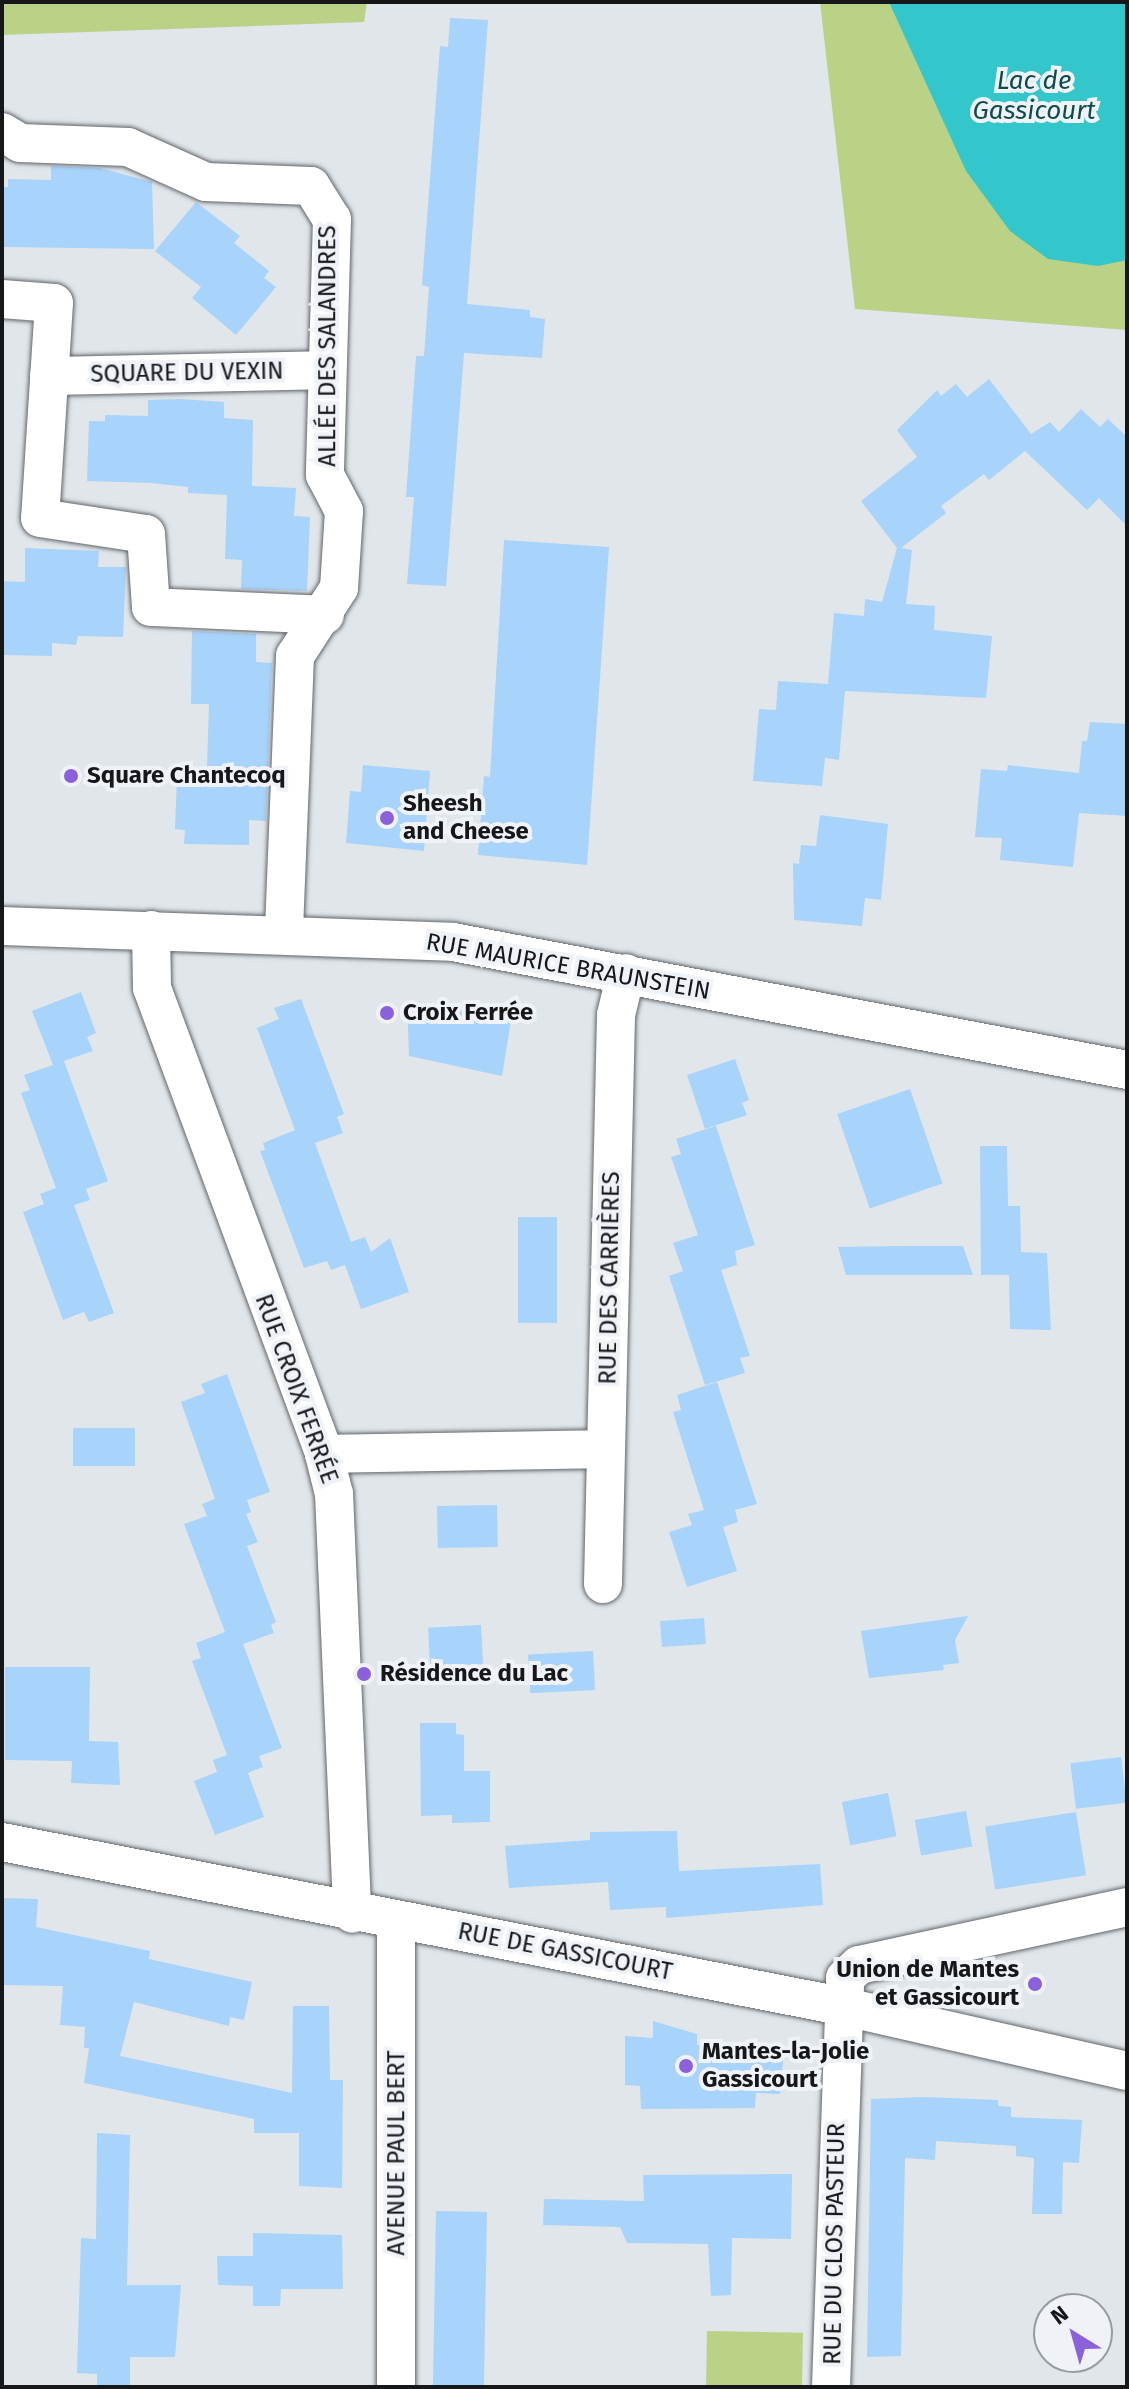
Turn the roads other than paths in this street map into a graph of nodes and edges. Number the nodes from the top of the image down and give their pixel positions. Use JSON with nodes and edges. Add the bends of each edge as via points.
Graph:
{"nodes":[{"id":1,"x":2,"y":132,"type":"edge"},
{"id":2,"x":2,"y":299,"type":"edge"},
{"id":3,"x":325,"y":370,"type":"junction"},
{"id":4,"x":49,"y":376,"type":"junction"},
{"id":5,"x":325,"y":615,"type":"junction"},
{"id":6,"x":2,"y":926,"type":"edge"},
{"id":7,"x":151,"y":930,"type":"junction"},
{"id":8,"x":284,"y":935,"type":"junction"},
{"id":9,"x":626,"y":973,"type":"junction"},
{"id":10,"x":1127,"y":1070,"type":"edge"},
{"id":11,"x":606,"y":1449,"type":"junction"},
{"id":12,"x":324,"y":1454,"type":"junction"},
{"id":13,"x":603,"y":1584,"type":"dead end"},
{"id":14,"x":2,"y":1842,"type":"edge"},
{"id":15,"x":1127,"y":1907,"type":"edge"},
{"id":16,"x":352,"y":1914,"type":"junction"},
{"id":17,"x":396,"y":1920,"type":"junction"},
{"id":18,"x":841,"y":2006,"type":"junction"},
{"id":19,"x":1127,"y":2071,"type":"edge"},
{"id":20,"x":396,"y":2387,"type":"edge"},
{"id":21,"x":831,"y":2387,"type":"edge"}],
"edges":[{"from":1,"to":3,"type":"street","name":"ALLÉE DES SALANDRES","via":[[20,143],[128,147],[206,182],[311,186],[332,219]]},
{"from":2,"to":4,"type":"street","via":[[54,303]]},
{"from":3,"to":4,"type":"street","name":"SQUARE DU VEXIN"},
{"from":3,"to":5,"type":"street","name":"ALLÉE DES SALANDRES","via":[[325,475],[344,511],[339,588]]},
{"from":4,"to":5,"type":"street","via":[[40,518],[146,534],[151,607]]},
{"from":5,"to":8,"type":"street","name":"ALLÉE DES SALANDRES","via":[[295,656]]},
{"from":6,"to":7,"type":"street","name":"RUE MAURICE BRAUNSTEIN"},
{"from":7,"to":8,"type":"street","name":"RUE MAURICE BRAUNSTEIN"},
{"from":7,"to":12,"type":"street","name":"RUE CROIX FERRÉE","via":[[152,988]]},
{"from":8,"to":9,"type":"street","name":"RUE MAURICE BRAUNSTEIN","via":[[453,942]]},
{"from":9,"to":10,"type":"street","name":"RUE MAURICE BRAUNSTEIN","via":[[748,1001]]},
{"from":9,"to":11,"type":"street","name":"RUE DES CARRIÈRES","via":[[616,1015]]},
{"from":11,"to":12,"type":"street"},
{"from":11,"to":13,"type":"street","name":"RUE DES CARRIÈRES"},
{"from":12,"to":16,"type":"street","name":"RUE CROIX FERRÉE","via":[[334,1494]]},
{"from":14,"to":16,"type":"street","name":"RUE DE GASSICOURT"},
{"from":15,"to":18,"type":"street","name":"RUE DU CLOS PASTEUR","via":[[859,1965],[845,1978]]},
{"from":16,"to":17,"type":"street","name":"RUE DE GASSICOURT"},
{"from":17,"to":18,"type":"street","name":"RUE DE GASSICOURT"},
{"from":17,"to":20,"type":"street","name":"AVENUE PAUL BERT"},
{"from":18,"to":19,"type":"street","name":"RUE DE GASSICOURT"},
{"from":18,"to":21,"type":"street","name":"RUE DU CLOS PASTEUR"}]}
